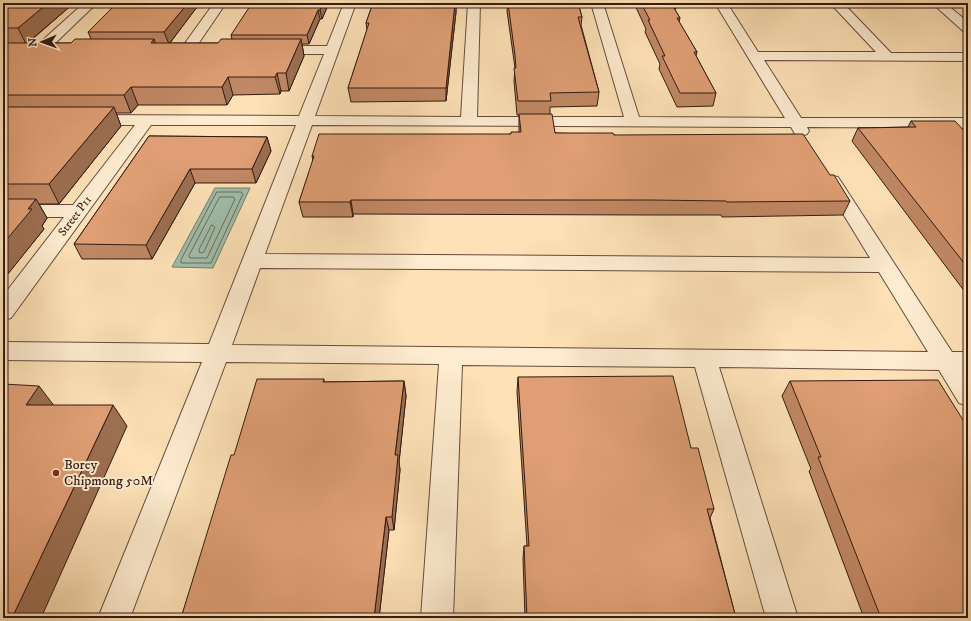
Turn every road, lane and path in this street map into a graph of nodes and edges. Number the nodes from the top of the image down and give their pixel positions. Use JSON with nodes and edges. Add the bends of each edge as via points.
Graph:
{"nodes":[{"id":1,"x":90,"y":3,"type":"edge"},
{"id":2,"x":220,"y":3,"type":"edge"},
{"id":3,"x":350,"y":3,"type":"edge"},
{"id":4,"x":474,"y":3,"type":"edge"},
{"id":5,"x":597,"y":3,"type":"edge"},
{"id":6,"x":721,"y":3,"type":"edge"},
{"id":7,"x":836,"y":3,"type":"edge"},
{"id":8,"x":938,"y":3,"type":"edge"},
{"id":9,"x":968,"y":28,"type":"edge"},
{"id":10,"x":25,"y":50,"type":"edge"},
{"id":11,"x":40,"y":50,"type":"junction"},
{"id":12,"x":55,"y":50,"type":"edge"},
{"id":13,"x":171,"y":50,"type":"edge"},
{"id":14,"x":186,"y":50,"type":"junction"},
{"id":15,"x":202,"y":50,"type":"edge"},
{"id":16,"x":263,"y":50,"type":"edge"},
{"id":17,"x":332,"y":50,"type":"junction"},
{"id":18,"x":754,"y":56,"type":"junction"},
{"id":19,"x":887,"y":56,"type":"junction"},
{"id":20,"x":968,"y":57,"type":"edge"},
{"id":21,"x":75,"y":120,"type":"edge"},
{"id":22,"x":147,"y":120,"type":"junction"},
{"id":23,"x":306,"y":121,"type":"junction"},
{"id":24,"x":469,"y":121,"type":"junction"},
{"id":25,"x":633,"y":122,"type":"junction"},
{"id":26,"x":795,"y":122,"type":"junction"},
{"id":27,"x":966,"y":125,"type":"edge"},
{"id":28,"x":812,"y":148,"type":"edge"},
{"id":29,"x":824,"y":168,"type":"edge"},
{"id":30,"x":3,"y":211,"type":"edge"},
{"id":31,"x":79,"y":211,"type":"junction"},
{"id":32,"x":252,"y":261,"type":"junction"},
{"id":33,"x":885,"y":265,"type":"junction"},
{"id":34,"x":3,"y":312,"type":"edge"},
{"id":35,"x":3,"y":351,"type":"edge"},
{"id":36,"x":218,"y":354,"type":"junction"},
{"id":37,"x":451,"y":356,"type":"junction"},
{"id":38,"x":705,"y":359,"type":"junction"},
{"id":39,"x":957,"y":361,"type":"edge"},
{"id":40,"x":968,"y":396,"type":"edge"},
{"id":41,"x":114,"y":618,"type":"edge"},
{"id":42,"x":437,"y":618,"type":"edge"},
{"id":43,"x":782,"y":618,"type":"edge"}],
"edges":[{"from":1,"to":11,"type":"street"},
{"from":2,"to":14,"type":"street"},
{"from":3,"to":17,"type":"street"},
{"from":4,"to":24,"type":"street"},
{"from":5,"to":25,"type":"street"},
{"from":6,"to":18,"type":"street"},
{"from":7,"to":19,"type":"street"},
{"from":8,"to":9,"type":"street"},
{"from":10,"to":11,"type":"street"},
{"from":11,"to":12,"type":"street"},
{"from":13,"to":14,"type":"street"},
{"from":14,"to":15,"type":"street"},
{"from":16,"to":17,"type":"street"},
{"from":17,"to":23,"type":"street"},
{"from":18,"to":19,"type":"street"},
{"from":18,"to":26,"type":"street"},
{"from":19,"to":20,"type":"street"},
{"from":21,"to":22,"type":"street"},
{"from":22,"to":23,"type":"street"},
{"from":22,"to":31,"type":"street","name":"Street P11"},
{"from":23,"to":24,"type":"street"},
{"from":23,"to":32,"type":"street"},
{"from":24,"to":25,"type":"street"},
{"from":25,"to":26,"type":"street"},
{"from":26,"to":27,"type":"street"},
{"from":26,"to":28,"type":"street"},
{"from":29,"to":33,"type":"street"},
{"from":30,"to":31,"type":"street"},
{"from":31,"to":34,"type":"street","name":"Street P11"},
{"from":32,"to":33,"type":"street"},
{"from":32,"to":36,"type":"street"},
{"from":33,"to":39,"type":"street"},
{"from":35,"to":36,"type":"street"},
{"from":36,"to":37,"type":"street"},
{"from":36,"to":41,"type":"street"},
{"from":37,"to":38,"type":"street"},
{"from":37,"to":42,"type":"street"},
{"from":38,"to":39,"type":"street"},
{"from":38,"to":43,"type":"street"},
{"from":39,"to":40,"type":"street"}]}
